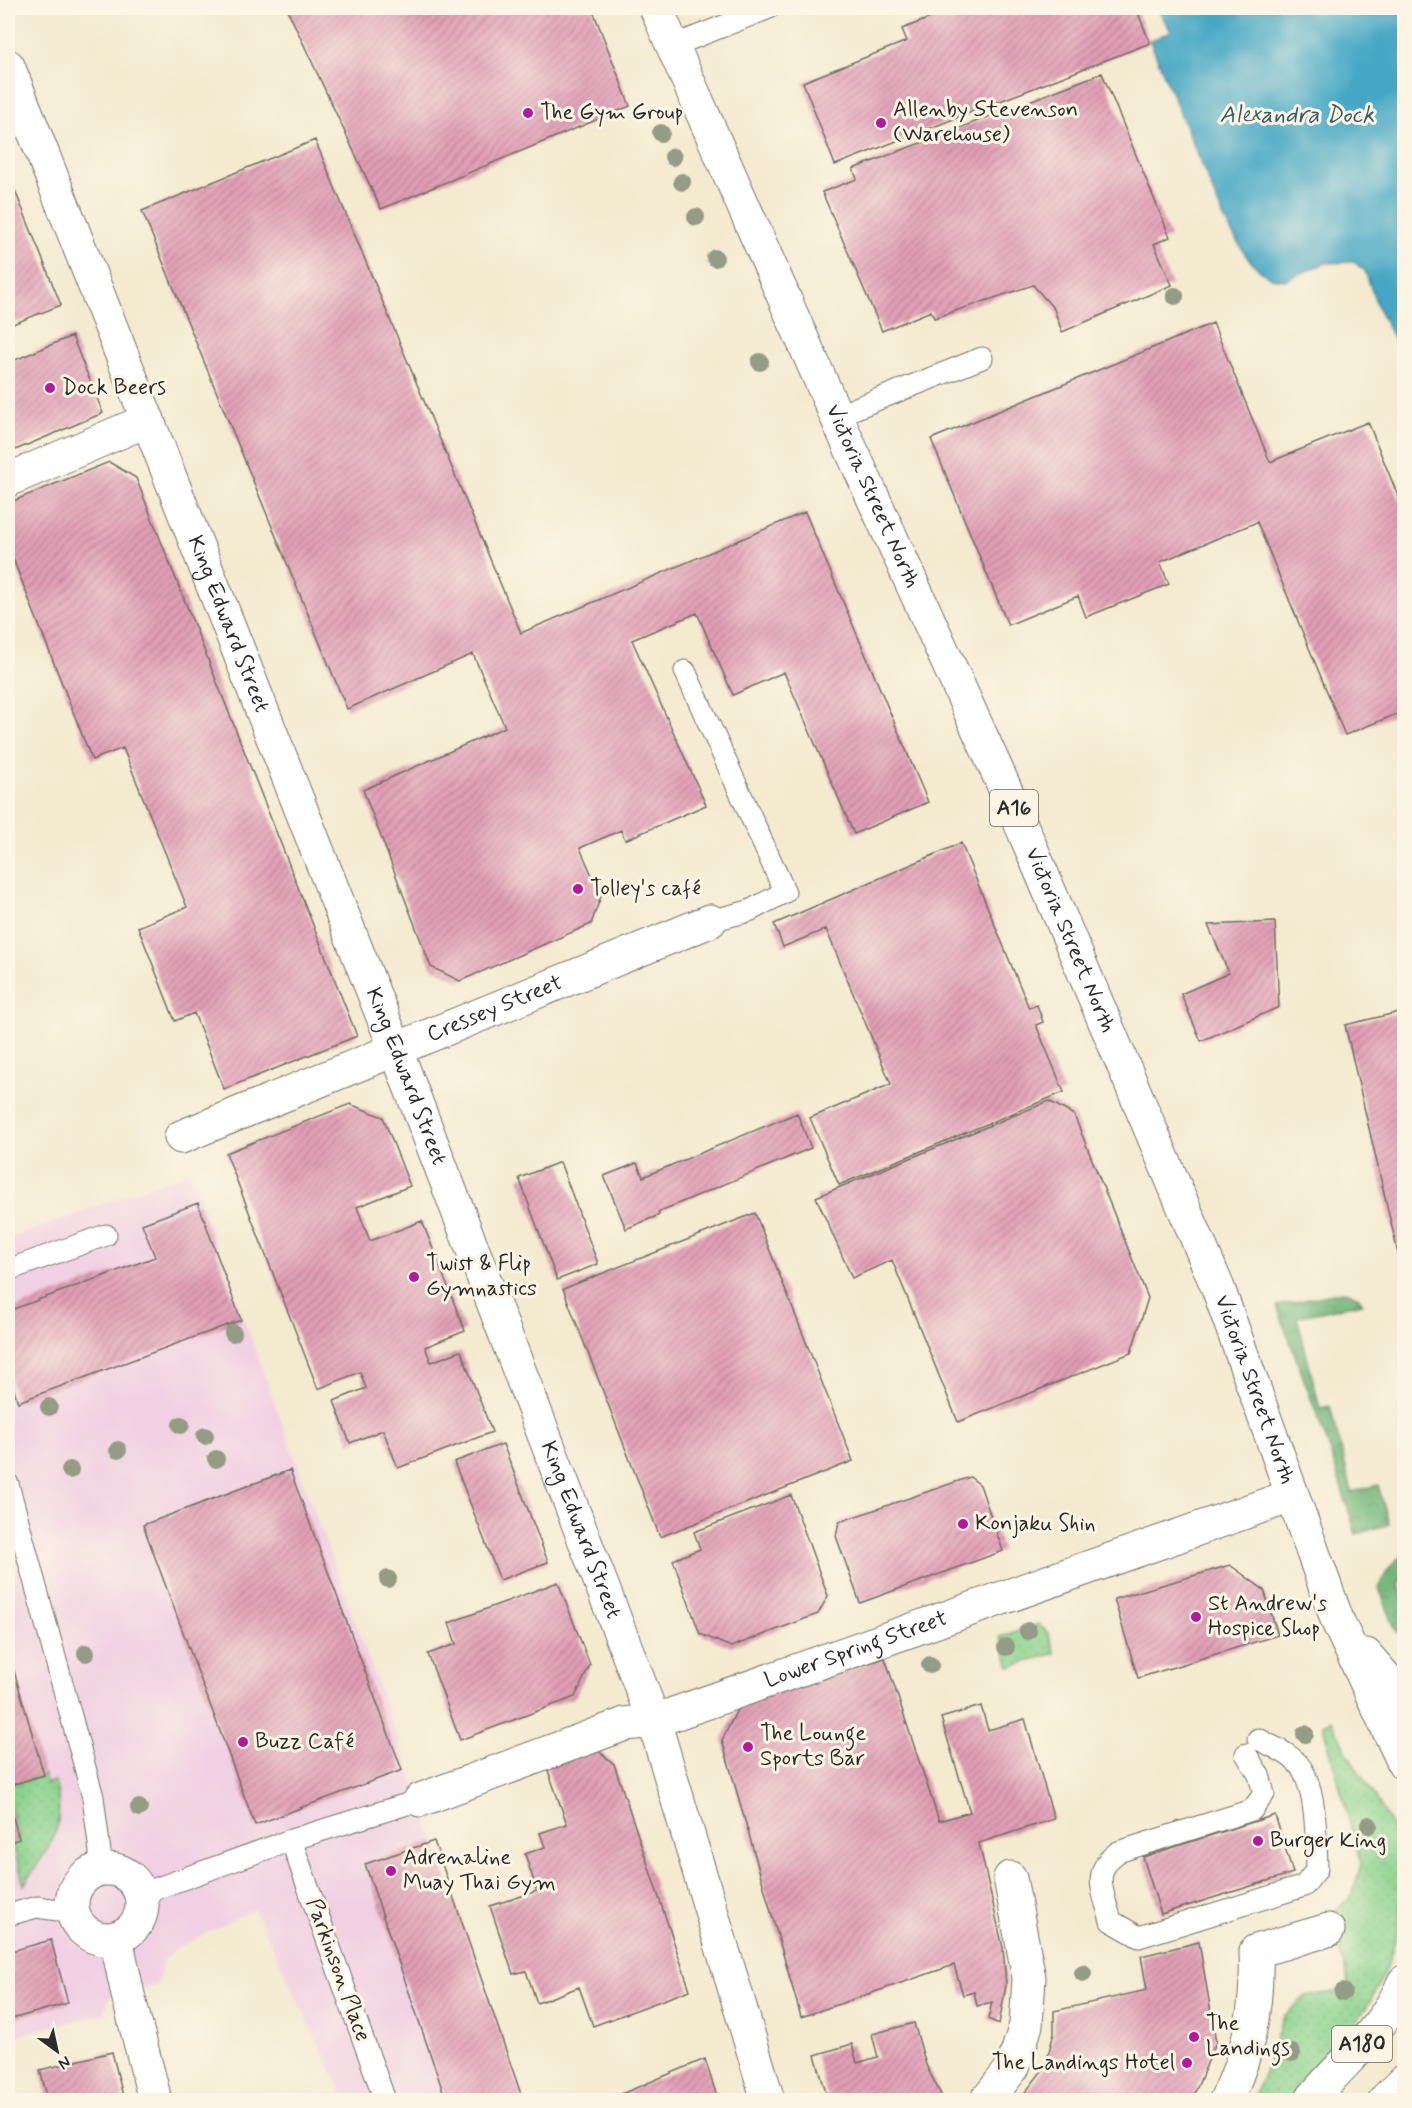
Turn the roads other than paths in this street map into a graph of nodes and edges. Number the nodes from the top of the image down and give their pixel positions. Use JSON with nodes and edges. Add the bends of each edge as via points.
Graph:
{"nodes":[{"id":1,"x":656,"y":8,"type":"edge"},
{"id":2,"x":768,"y":8,"type":"edge"},
{"id":3,"x":673,"y":46,"type":"junction"},
{"id":4,"x":8,"y":66,"type":"edge"},
{"id":5,"x":982,"y":358,"type":"dead end"},
{"id":6,"x":836,"y":416,"type":"junction"},
{"id":7,"x":148,"y":420,"type":"junction"},
{"id":8,"x":8,"y":480,"type":"edge"},
{"id":9,"x":685,"y":671,"type":"dead end"},
{"id":10,"x":710,"y":921,"type":"joint"},
{"id":11,"x":396,"y":1050,"type":"junction"},
{"id":12,"x":180,"y":1137,"type":"dead end"},
{"id":13,"x":106,"y":1235,"type":"dead end"},
{"id":14,"x":8,"y":1270,"type":"edge"},
{"id":15,"x":8,"y":1484,"type":"edge"},
{"id":16,"x":1291,"y":1496,"type":"junction"},
{"id":17,"x":13,"y":1527,"type":"edge"},
{"id":18,"x":1338,"y":1622,"type":"junction"},
{"id":19,"x":1404,"y":1699,"type":"edge"},
{"id":20,"x":654,"y":1721,"type":"junction"},
{"id":21,"x":1252,"y":1746,"type":"joint"},
{"id":22,"x":1404,"y":1763,"type":"edge"},
{"id":23,"x":420,"y":1800,"type":"joint"},
{"id":24,"x":291,"y":1839,"type":"junction"},
{"id":25,"x":102,"y":1868,"type":"junction"},
{"id":26,"x":1010,"y":1878,"type":"dead end"},
{"id":27,"x":141,"y":1894,"type":"junction"},
{"id":28,"x":72,"y":1912,"type":"junction"},
{"id":29,"x":8,"y":1915,"type":"edge"},
{"id":30,"x":1328,"y":1930,"type":"dead end"},
{"id":31,"x":117,"y":1938,"type":"junction"},
{"id":32,"x":1404,"y":1982,"type":"edge"},
{"id":33,"x":1404,"y":2081,"type":"edge"},
{"id":34,"x":155,"y":2100,"type":"edge"},
{"id":35,"x":385,"y":2100,"type":"edge"},
{"id":36,"x":768,"y":2100,"type":"edge"},
{"id":37,"x":987,"y":2100,"type":"edge"},
{"id":38,"x":1226,"y":2100,"type":"edge"},
{"id":39,"x":1311,"y":2100,"type":"edge"},
{"id":40,"x":1385,"y":2100,"type":"edge"}],
"edges":[{"from":1,"to":3,"type":"main road","name":"Victoria Street North","number":"A16"},
{"from":2,"to":3,"type":"lane"},
{"from":3,"to":6,"type":"main road","name":"Victoria Street North","number":"A16"},
{"from":4,"to":7,"type":"main road","name":"King Edward Street"},
{"from":5,"to":6,"type":"lane"},
{"from":6,"to":16,"type":"main road","name":"Victoria Street North","number":"A16","via":[[1017,815],[1218,1288]]},
{"from":7,"to":8,"type":"main road"},
{"from":7,"to":11,"type":"main road","name":"King Edward Street"},
{"from":9,"to":10,"type":"lane","via":[[785,892],[748,911]]},
{"from":10,"to":11,"type":"main road","name":"Cressey Street"},
{"from":11,"to":12,"type":"main road","name":"Cressey Street"},
{"from":11,"to":20,"type":"main road","name":"King Edward Street"},
{"from":13,"to":14,"type":"lane"},
{"from":15,"to":17,"type":"lane"},
{"from":16,"to":18,"type":"main road","name":"Victoria Street North","number":"A16"},
{"from":16,"to":20,"type":"main road","name":"Lower Spring Street"},
{"from":17,"to":25,"type":"lane","via":[[93,1797]]},
{"from":18,"to":19,"type":"main road","name":"Victoria Street North","number":"A16"},
{"from":18,"to":22,"type":"main road","name":"Victoria Street North","number":"A16"},
{"from":20,"to":23,"type":"main road","name":"Lower Spring Street","via":[[625,1724]]},
{"from":20,"to":36,"type":"main road","name":"King Edward Street"},
{"from":21,"to":21,"type":"lane","via":[[1288,1755],[1303,1771],[1314,1810],[1317,1869],[1304,1887],[1139,1938],[1112,1922],[1099,1875],[1106,1861],[1118,1852],[1252,1810],[1264,1794]]},
{"from":23,"to":24,"type":"lane"},
{"from":24,"to":27,"type":"lane"},
{"from":24,"to":35,"type":"lane","name":"Parkinson Place"},
{"from":25,"to":27,"type":"main road","via":[[123,1872]]},
{"from":25,"to":28,"type":"main road","via":[[81,1879],[74,1889],[70,1899]]},
{"from":26,"to":37,"type":"main road","via":[[1029,1978],[1026,2025],[1013,2067]]},
{"from":27,"to":31,"type":"main road","via":[[143,1905],[135,1926]]},
{"from":28,"to":29,"type":"lane","via":[[37,1907]]},
{"from":28,"to":31,"type":"main road","via":[[84,1932],[105,1940]]},
{"from":30,"to":38,"type":"main road","via":[[1256,1950],[1258,1992],[1248,2045]]},
{"from":31,"to":34,"type":"main road"},
{"from":32,"to":39,"type":"main road","number":"A180","via":[[1366,2040]]},
{"from":33,"to":40,"type":"main road","number":"A180"}]}
